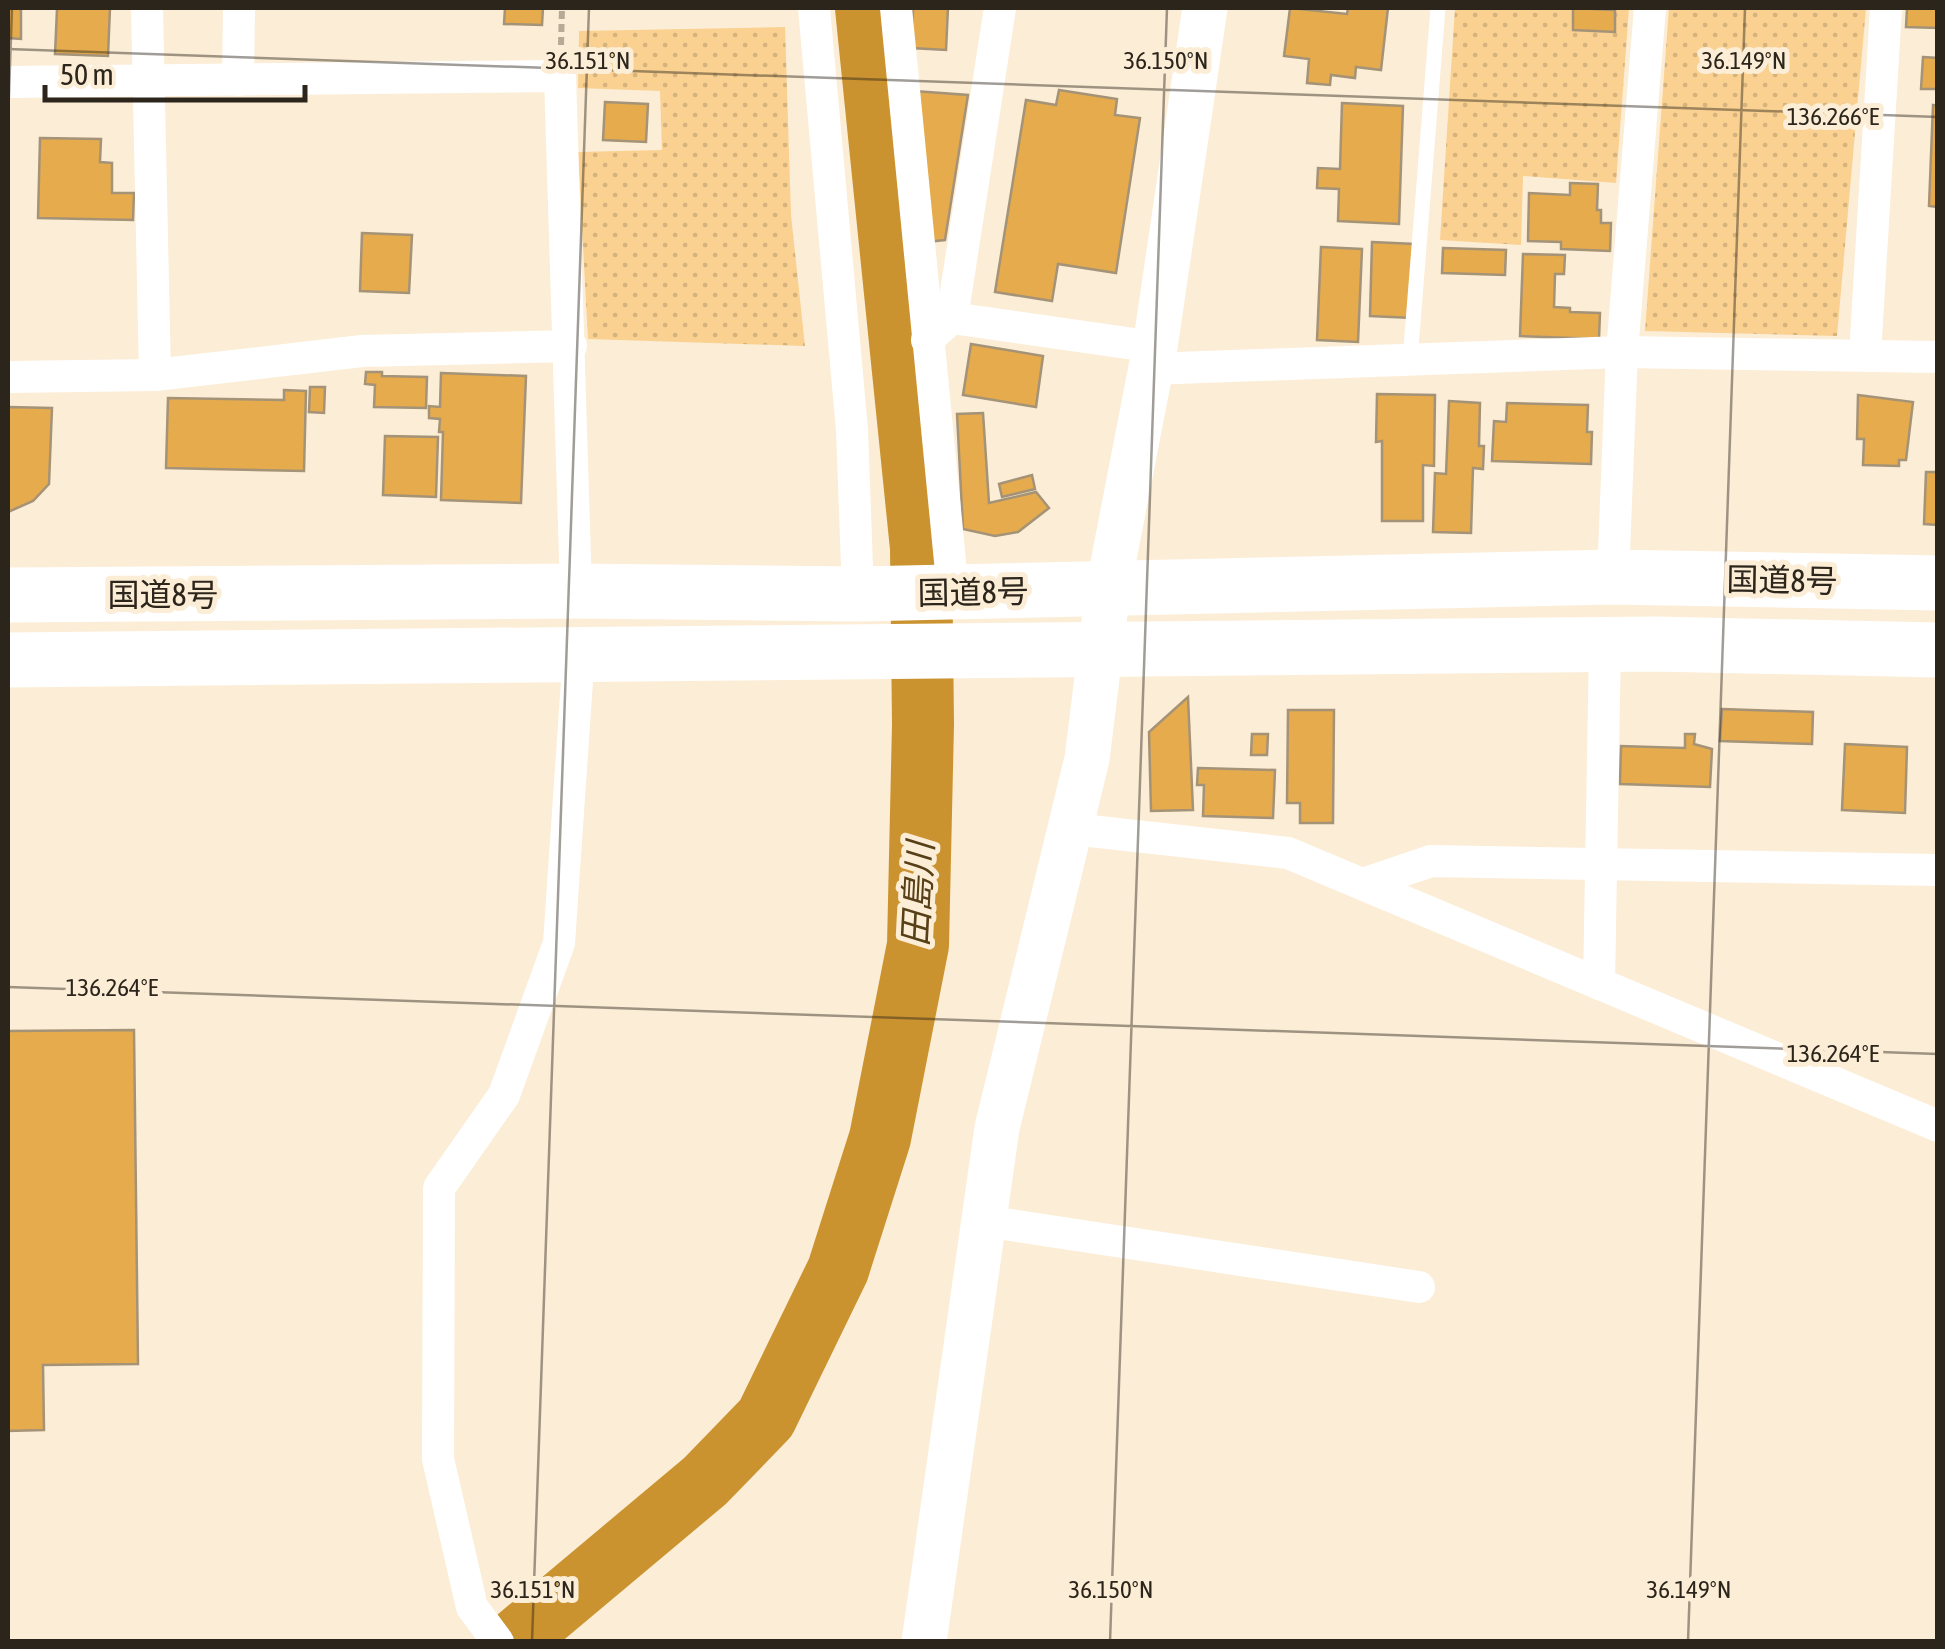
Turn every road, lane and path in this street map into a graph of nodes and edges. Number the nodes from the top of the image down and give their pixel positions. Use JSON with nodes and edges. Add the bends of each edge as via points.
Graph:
{"nodes":[{"id":1,"x":148,"y":8,"type":"edge"},
{"id":2,"x":239,"y":8,"type":"edge"},
{"id":3,"x":814,"y":8,"type":"edge"},
{"id":4,"x":896,"y":8,"type":"edge"},
{"id":5,"x":1000,"y":8,"type":"edge"},
{"id":6,"x":1205,"y":8,"type":"edge"},
{"id":7,"x":1438,"y":8,"type":"edge"},
{"id":8,"x":1650,"y":8,"type":"edge"},
{"id":9,"x":1886,"y":8,"type":"edge"},
{"id":10,"x":238,"y":80,"type":"junction"},
{"id":11,"x":149,"y":81,"type":"junction"},
{"id":12,"x":8,"y":82,"type":"edge"},
{"id":13,"x":952,"y":318,"type":"junction"},
{"id":14,"x":927,"y":340,"type":"junction"},
{"id":15,"x":570,"y":346,"type":"junction"},
{"id":16,"x":1622,"y":352,"type":"junction"},
{"id":17,"x":1864,"y":354,"type":"junction"},
{"id":18,"x":1938,"y":357,"type":"edge"},
{"id":19,"x":1153,"y":358,"type":"junction"},
{"id":20,"x":1410,"y":360,"type":"junction"},
{"id":21,"x":155,"y":374,"type":"junction"},
{"id":22,"x":8,"y":377,"type":"edge"},
{"id":23,"x":1613,"y":577,"type":"junction"},
{"id":24,"x":1938,"y":583,"type":"edge"},
{"id":25,"x":1108,"y":589,"type":"junction"},
{"id":26,"x":576,"y":591,"type":"junction"},
{"id":27,"x":943,"y":592,"type":"junction"},
{"id":28,"x":865,"y":594,"type":"junction"},
{"id":29,"x":8,"y":595,"type":"edge"},
{"id":30,"x":1605,"y":645,"type":"junction"},
{"id":31,"x":1100,"y":648,"type":"junction"},
{"id":32,"x":1938,"y":650,"type":"edge"},
{"id":33,"x":579,"y":652,"type":"junction"},
{"id":34,"x":8,"y":660,"type":"edge"},
{"id":35,"x":1072,"y":829,"type":"junction"},
{"id":36,"x":1600,"y":864,"type":"junction"},
{"id":37,"x":1938,"y":870,"type":"edge"},
{"id":38,"x":1363,"y":884,"type":"junction"},
{"id":39,"x":1599,"y":984,"type":"junction"},
{"id":40,"x":1938,"y":1126,"type":"edge"},
{"id":41,"x":984,"y":1221,"type":"junction"},
{"id":42,"x":1420,"y":1288,"type":"dead end"},
{"id":43,"x":498,"y":1642,"type":"edge"},
{"id":44,"x":924,"y":1642,"type":"edge"}],
"edges":[{"from":1,"to":11,"type":"street"},
{"from":2,"to":10,"type":"street"},
{"from":3,"to":28,"type":"street"},
{"from":4,"to":14,"type":"street"},
{"from":5,"to":13,"type":"street"},
{"from":6,"to":19,"type":"street"},
{"from":7,"to":20,"type":"lane"},
{"from":8,"to":16,"type":"street"},
{"from":9,"to":17,"type":"street"},
{"from":10,"to":11,"type":"street"},
{"from":10,"to":15,"type":"street","via":[[560,76]]},
{"from":11,"to":12,"type":"street"},
{"from":11,"to":21,"type":"street"},
{"from":13,"to":14,"type":"street"},
{"from":13,"to":19,"type":"street"},
{"from":14,"to":27,"type":"street"},
{"from":15,"to":21,"type":"street","via":[[362,351]]},
{"from":15,"to":26,"type":"street"},
{"from":16,"to":17,"type":"street"},
{"from":16,"to":20,"type":"street"},
{"from":16,"to":23,"type":"street"},
{"from":17,"to":18,"type":"street"},
{"from":19,"to":20,"type":"street"},
{"from":19,"to":25,"type":"street"},
{"from":21,"to":22,"type":"street"},
{"from":23,"to":24,"type":"highway","name":"国道8号"},
{"from":23,"to":25,"type":"highway","name":"国道8号"},
{"from":25,"to":27,"type":"highway","name":"国道8号"},
{"from":25,"to":31,"type":"street"},
{"from":26,"to":28,"type":"highway","name":"国道8号"},
{"from":26,"to":29,"type":"highway","name":"国道8号"},
{"from":27,"to":28,"type":"highway","name":"国道8号"},
{"from":30,"to":31,"type":"highway","name":"国道8号"},
{"from":30,"to":32,"type":"highway","name":"国道8号"},
{"from":30,"to":36,"type":"street"},
{"from":31,"to":33,"type":"highway","name":"国道8号"},
{"from":31,"to":35,"type":"street"},
{"from":33,"to":34,"type":"highway","name":"国道8号"},
{"from":33,"to":43,"type":"street","via":[[559,943],[504,1095],[440,1188],[438,1459],[472,1607]]},
{"from":35,"to":38,"type":"street","via":[[1288,853]]},
{"from":35,"to":41,"type":"street","via":[[998,1128]]},
{"from":36,"to":37,"type":"street"},
{"from":36,"to":38,"type":"street","via":[[1431,860]]},
{"from":36,"to":39,"type":"street"},
{"from":38,"to":39,"type":"street"},
{"from":39,"to":40,"type":"street"},
{"from":41,"to":42,"type":"street"},
{"from":41,"to":44,"type":"street"}]}
